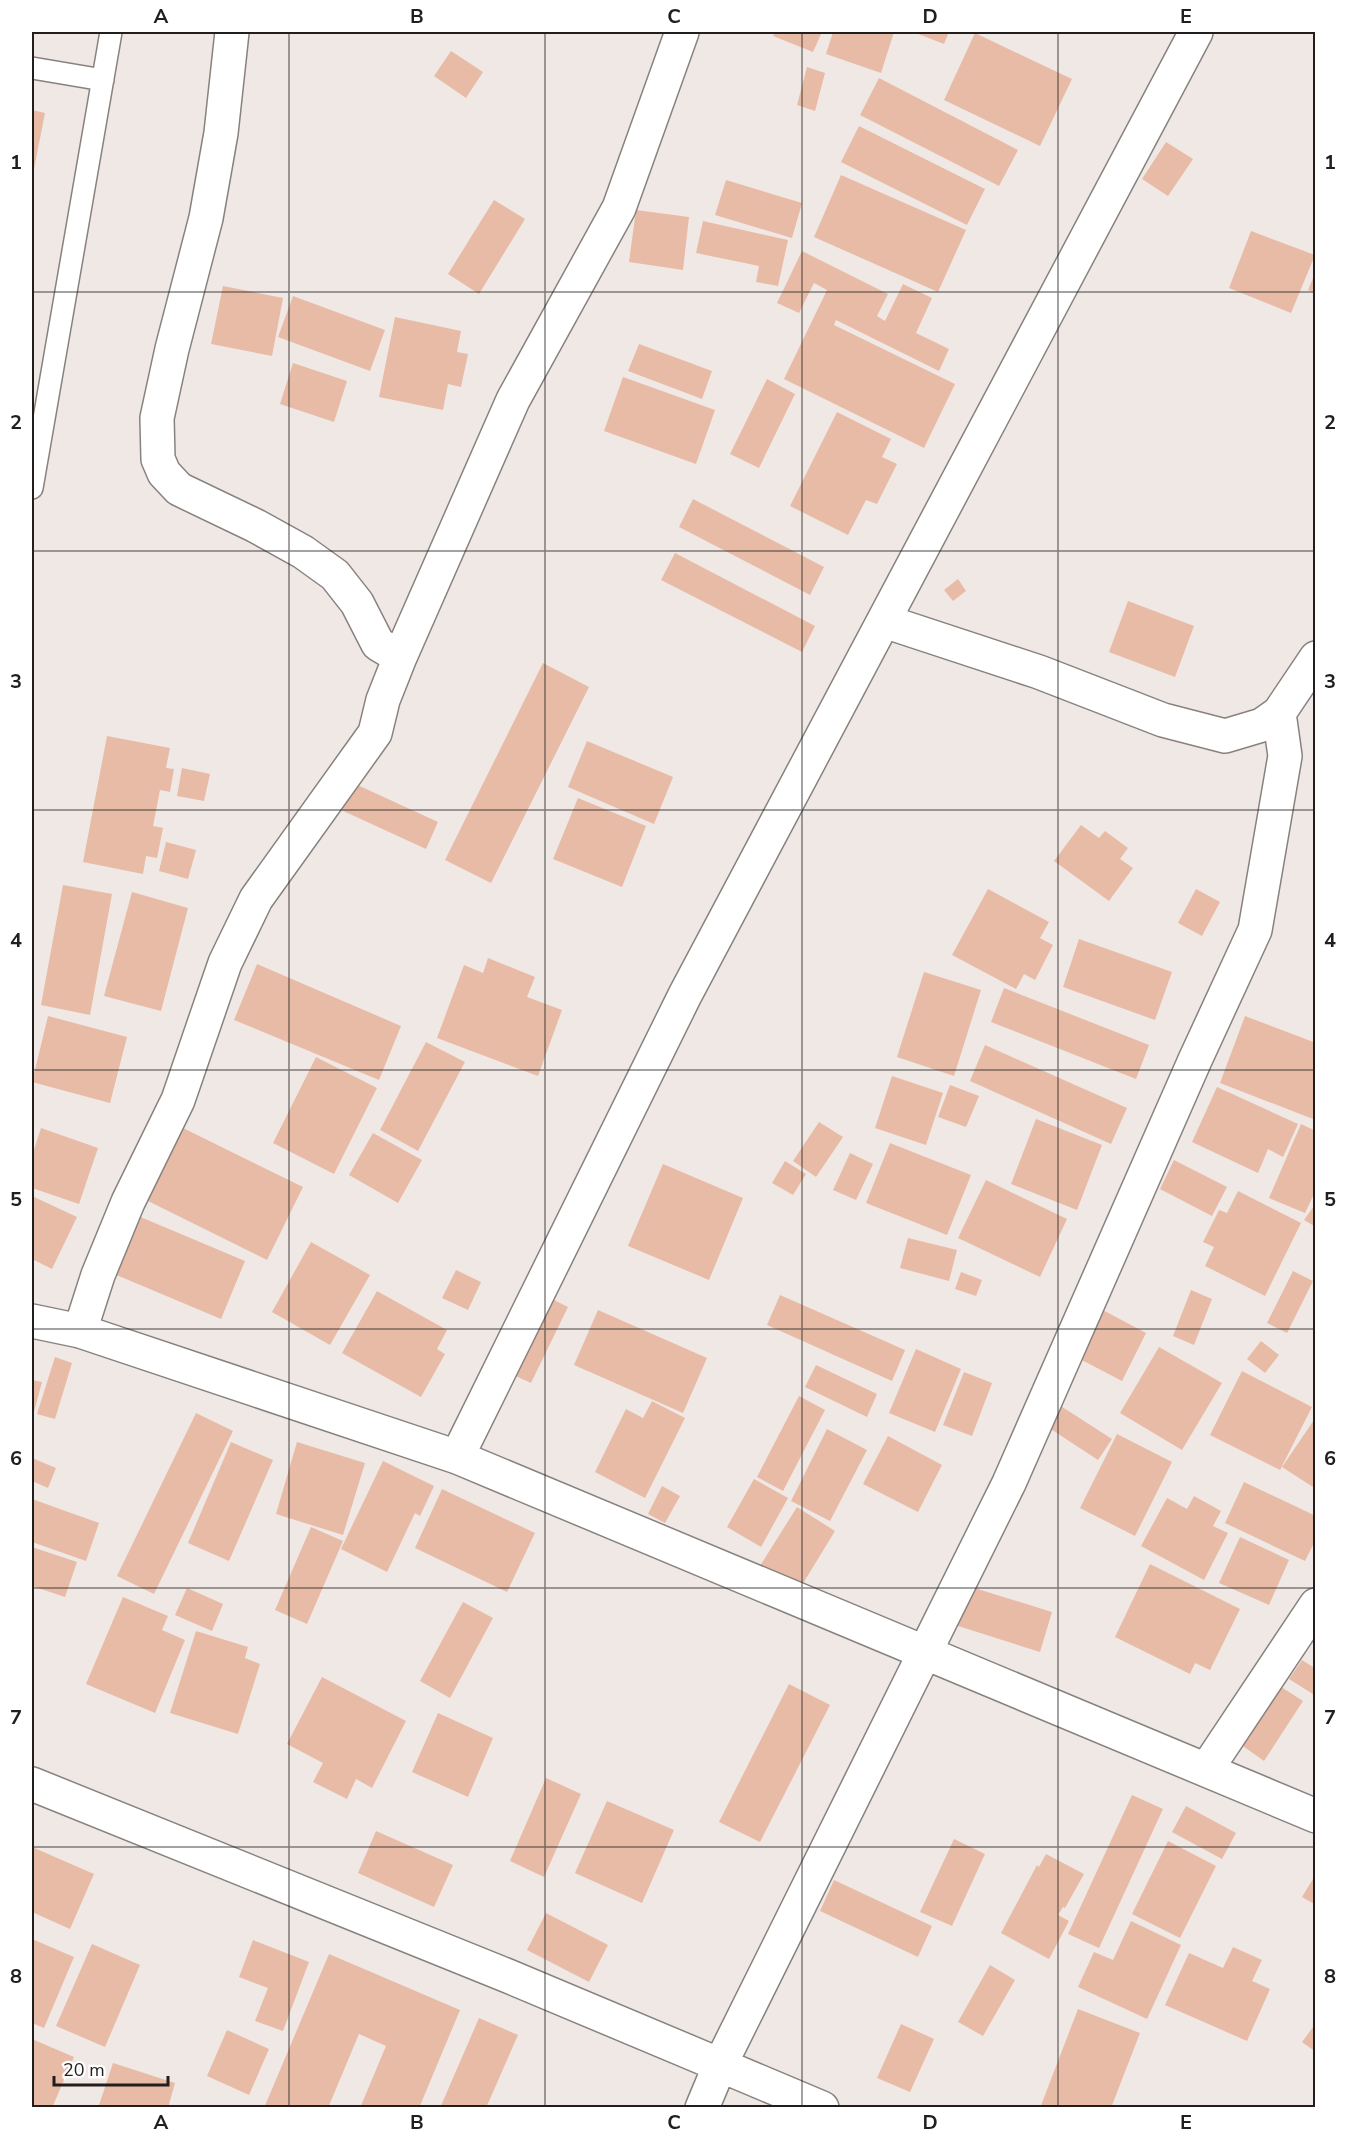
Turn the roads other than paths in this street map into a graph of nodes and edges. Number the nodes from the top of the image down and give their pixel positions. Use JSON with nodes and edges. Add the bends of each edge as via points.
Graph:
{"nodes":[{"id":1,"x":111,"y":32,"type":"edge"},
{"id":2,"x":232,"y":32,"type":"edge"},
{"id":3,"x":682,"y":32,"type":"edge"},
{"id":4,"x":1196,"y":32,"type":"edge"},
{"id":5,"x":32,"y":68,"type":"edge"},
{"id":6,"x":103,"y":80,"type":"junction"},
{"id":7,"x":32,"y":488,"type":"edge"},
{"id":8,"x":884,"y":621,"type":"junction"},
{"id":9,"x":400,"y":657,"type":"junction"},
{"id":10,"x":1316,"y":658,"type":"edge"},
{"id":11,"x":1279,"y":713,"type":"junction"},
{"id":12,"x":32,"y":1322,"type":"edge"},
{"id":13,"x":80,"y":1331,"type":"junction"},
{"id":14,"x":457,"y":1457,"type":"junction"},
{"id":15,"x":1316,"y":1605,"type":"edge"},
{"id":16,"x":923,"y":1652,"type":"junction"},
{"id":17,"x":1206,"y":1770,"type":"junction"},
{"id":18,"x":32,"y":1784,"type":"edge"},
{"id":19,"x":1316,"y":1816,"type":"edge"},
{"id":20,"x":720,"y":2065,"type":"junction"},
{"id":21,"x":702,"y":2108,"type":"edge"},
{"id":22,"x":822,"y":2108,"type":"edge"}],
"edges":[{"from":1,"to":6,"type":"lane"},
{"from":2,"to":9,"type":"street","via":[[221,133],[206,218],[157,418],[158,459],[179,489],[256,526],[335,575],[357,603],[378,644]]},
{"from":3,"to":9,"type":"street","via":[[619,208],[513,400]]},
{"from":4,"to":8,"type":"street"},
{"from":5,"to":6,"type":"lane"},
{"from":6,"to":7,"type":"lane"},
{"from":8,"to":11,"type":"street","via":[[1039,672],[1163,720],[1225,736],[1262,725]]},
{"from":8,"to":14,"type":"street","via":[[685,995]]},
{"from":9,"to":13,"type":"street","via":[[383,699],[375,733],[256,899],[225,963],[178,1100],[128,1202]]},
{"from":10,"to":11,"type":"street"},
{"from":11,"to":16,"type":"street","via":[[1285,756],[1255,930],[1009,1483]]},
{"from":12,"to":13,"type":"street"},
{"from":13,"to":14,"type":"street"},
{"from":14,"to":16,"type":"street"},
{"from":15,"to":17,"type":"street"},
{"from":16,"to":17,"type":"street"},
{"from":16,"to":20,"type":"street"},
{"from":17,"to":19,"type":"street"},
{"from":18,"to":20,"type":"street"},
{"from":20,"to":21,"type":"street"},
{"from":20,"to":22,"type":"street"}]}
